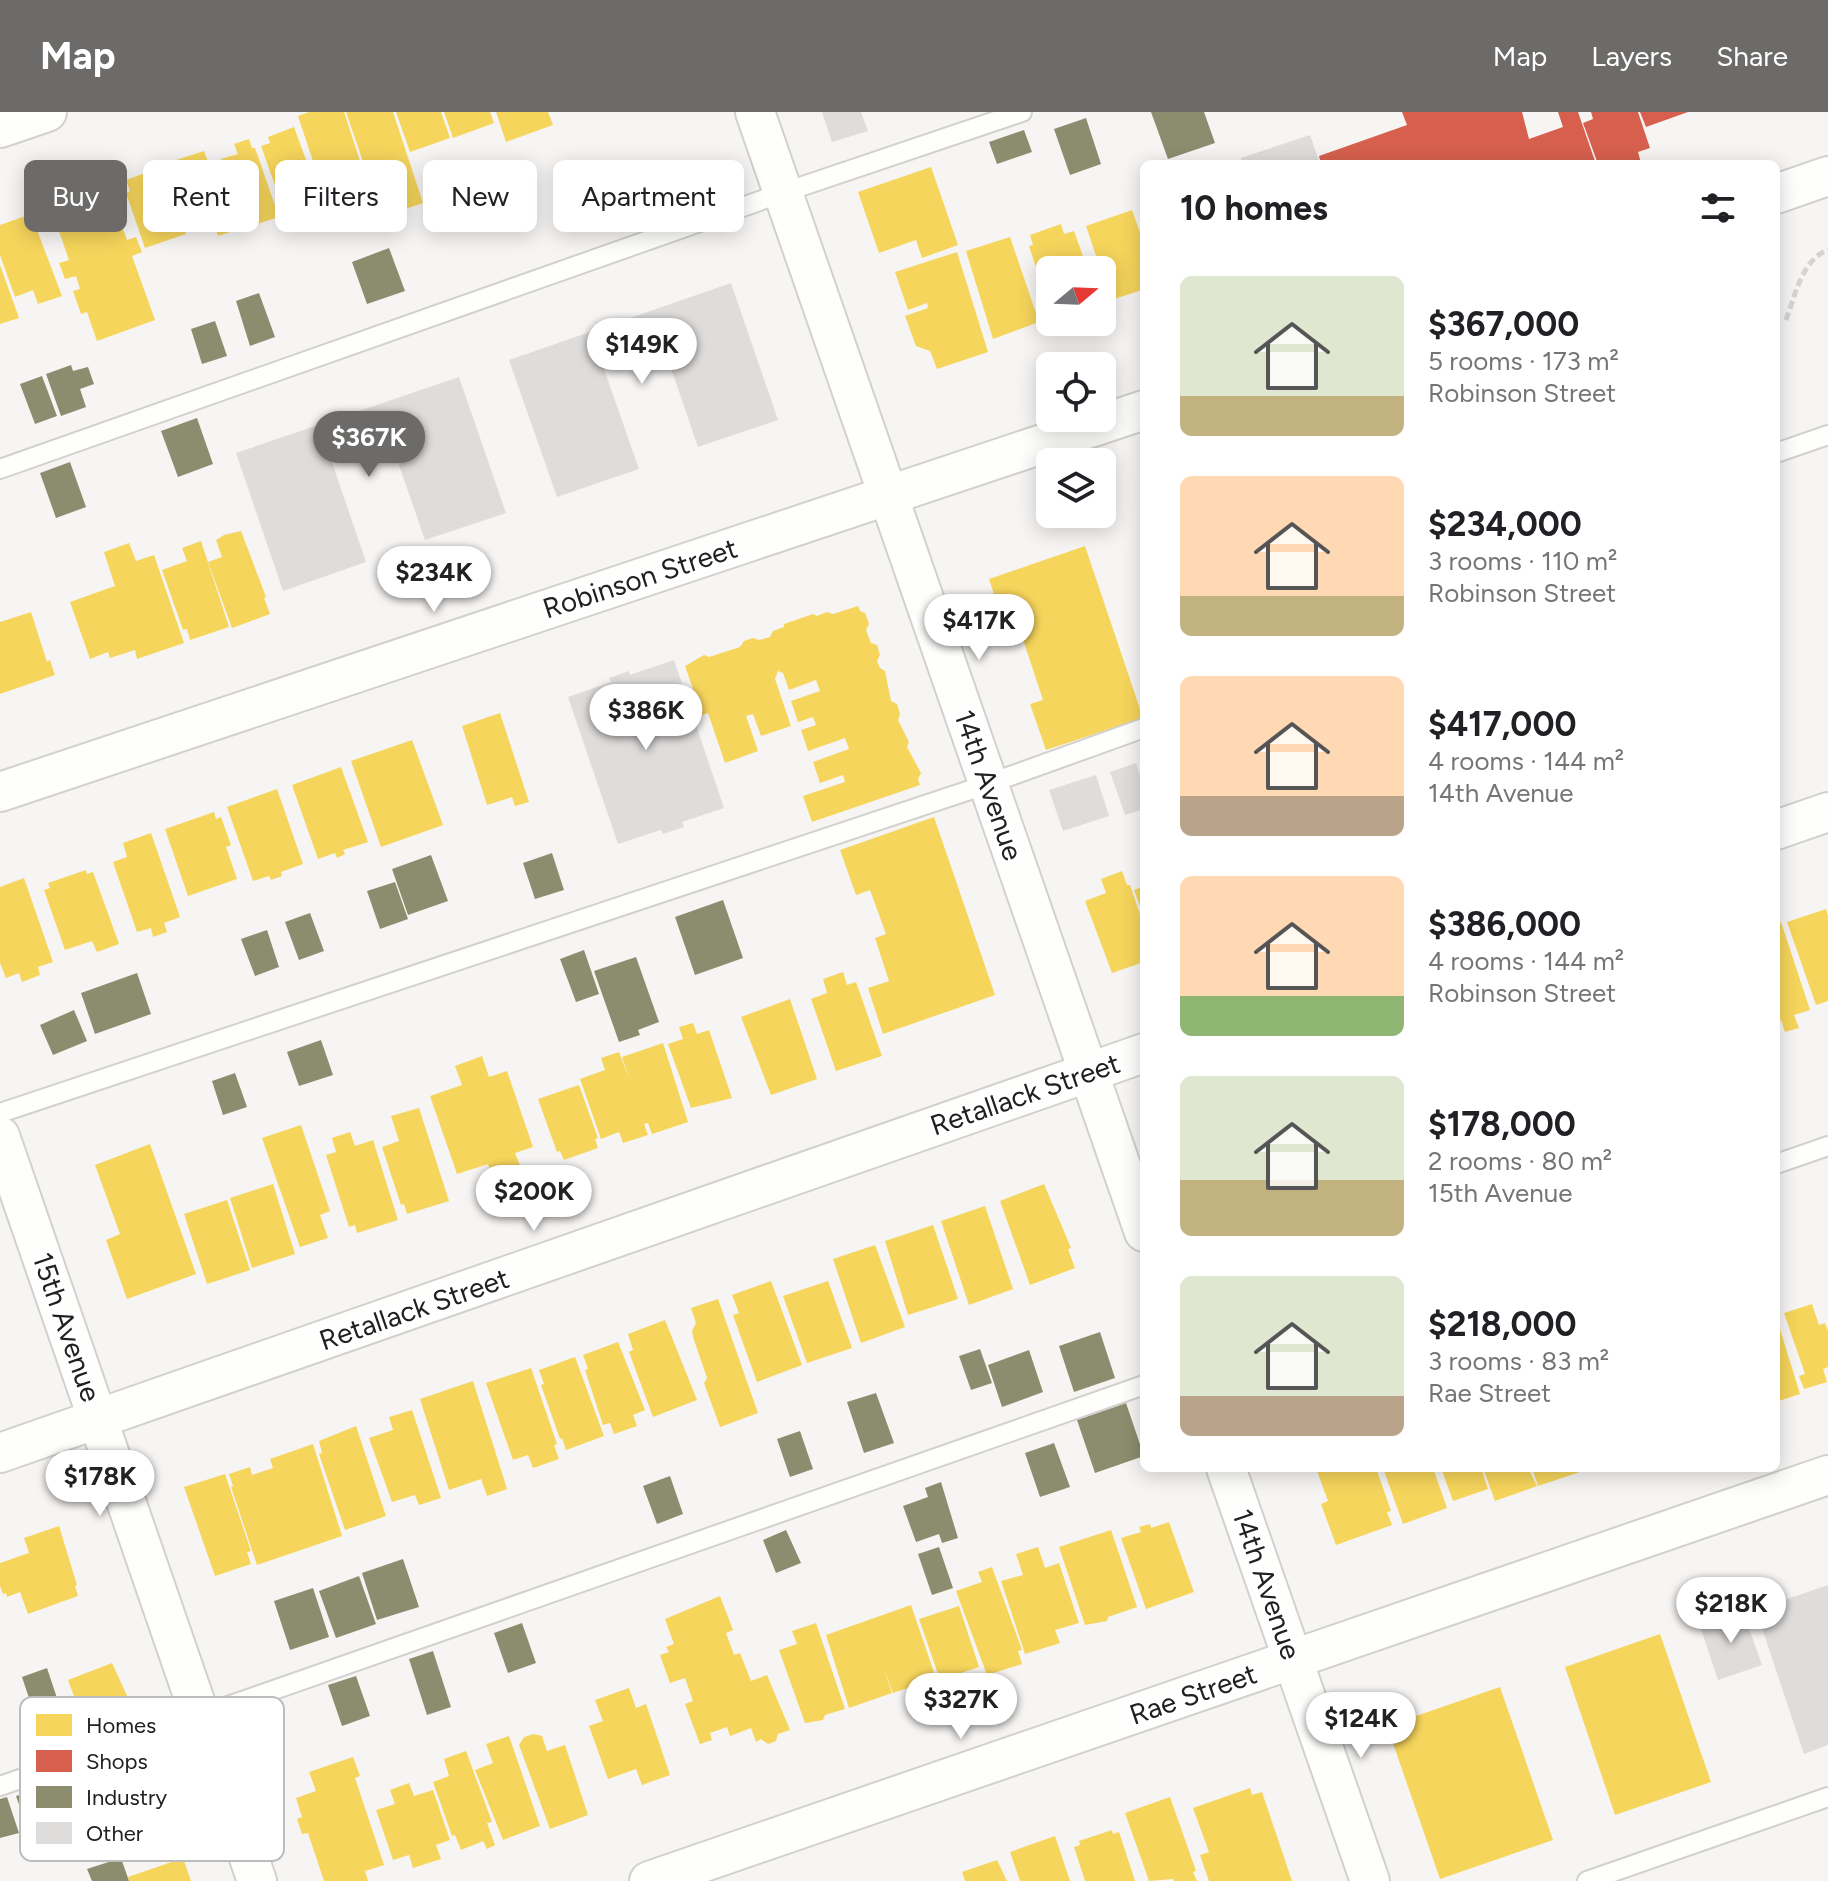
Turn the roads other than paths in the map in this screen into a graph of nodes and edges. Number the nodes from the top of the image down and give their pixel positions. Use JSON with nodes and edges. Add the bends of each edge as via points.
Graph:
{"nodes":[{"id":1,"x":47,"y":112,"type":"edge"},
{"id":2,"x":755,"y":112,"type":"edge"},
{"id":3,"x":1022,"y":112,"type":"edge"},
{"id":4,"x":0,"y":128,"type":"edge"},
{"id":5,"x":1828,"y":176,"type":"edge"},
{"id":6,"x":782,"y":193,"type":"junction"},
{"id":7,"x":1780,"y":193,"type":"edge"},
{"id":8,"x":1140,"y":411,"type":"edge"},
{"id":9,"x":1828,"y":435,"type":"edge"},
{"id":10,"x":1780,"y":452,"type":"edge"},
{"id":11,"x":0,"y":469,"type":"edge"},
{"id":12,"x":888,"y":496,"type":"junction"},
{"id":13,"x":1140,"y":729,"type":"edge"},
{"id":14,"x":988,"y":784,"type":"junction"},
{"id":15,"x":0,"y":792,"type":"edge"},
{"id":16,"x":1828,"y":812,"type":"edge"},
{"id":17,"x":1780,"y":829,"type":"edge"},
{"id":18,"x":1140,"y":1054,"type":"edge"},
{"id":19,"x":1089,"y":1072,"type":"junction"},
{"id":20,"x":0,"y":1113,"type":"edge"},
{"id":21,"x":0,"y":1136,"type":"edge"},
{"id":22,"x":1828,"y":1146,"type":"edge"},
{"id":23,"x":1780,"y":1163,"type":"edge"},
{"id":24,"x":1140,"y":1220,"type":"edge"},
{"id":25,"x":1140,"y":1386,"type":"edge"},
{"id":26,"x":99,"y":1418,"type":"junction"},
{"id":27,"x":0,"y":1453,"type":"edge"},
{"id":28,"x":1227,"y":1472,"type":"edge"},
{"id":29,"x":1828,"y":1475,"type":"edge"},
{"id":30,"x":1293,"y":1659,"type":"junction"},
{"id":31,"x":194,"y":1697,"type":"edge"},
{"id":32,"x":254,"y":1697,"type":"edge"},
{"id":33,"x":20,"y":1779,"type":"edge"},
{"id":34,"x":0,"y":1786,"type":"edge"},
{"id":35,"x":1828,"y":1797,"type":"edge"},
{"id":36,"x":250,"y":1861,"type":"edge"},
{"id":37,"x":257,"y":1881,"type":"edge"},
{"id":38,"x":649,"y":1881,"type":"edge"},
{"id":39,"x":1370,"y":1881,"type":"edge"},
{"id":40,"x":1587,"y":1881,"type":"edge"}],
"edges":[{"from":1,"to":4,"type":"street"},
{"from":2,"to":6,"type":"street","name":"14th Avenue"},
{"from":3,"to":6,"type":"lane"},
{"from":5,"to":7,"type":"street"},
{"from":6,"to":11,"type":"lane"},
{"from":6,"to":12,"type":"street","name":"14th Avenue"},
{"from":8,"to":12,"type":"street","name":"Robinson Street"},
{"from":9,"to":10,"type":"lane"},
{"from":12,"to":14,"type":"street","name":"14th Avenue"},
{"from":12,"to":15,"type":"street","name":"Robinson Street"},
{"from":13,"to":14,"type":"lane"},
{"from":14,"to":19,"type":"street","name":"14th Avenue"},
{"from":14,"to":20,"type":"lane"},
{"from":16,"to":17,"type":"street"},
{"from":18,"to":19,"type":"street","name":"Retallack Street"},
{"from":19,"to":24,"type":"street","name":"14th Avenue"},
{"from":19,"to":26,"type":"street","name":"Retallack Street"},
{"from":21,"to":26,"type":"street","name":"15th Avenue"},
{"from":22,"to":23,"type":"lane"},
{"from":25,"to":32,"type":"lane"},
{"from":26,"to":27,"type":"street","name":"Retallack Street"},
{"from":26,"to":31,"type":"street","name":"15th Avenue"},
{"from":28,"to":30,"type":"street","name":"14th Avenue"},
{"from":29,"to":30,"type":"street","name":"Rae Street"},
{"from":30,"to":38,"type":"street","name":"Rae Street"},
{"from":30,"to":39,"type":"street","name":"14th Avenue"},
{"from":33,"to":34,"type":"lane"},
{"from":35,"to":40,"type":"lane"},
{"from":36,"to":37,"type":"street","name":"15th Avenue"}]}
